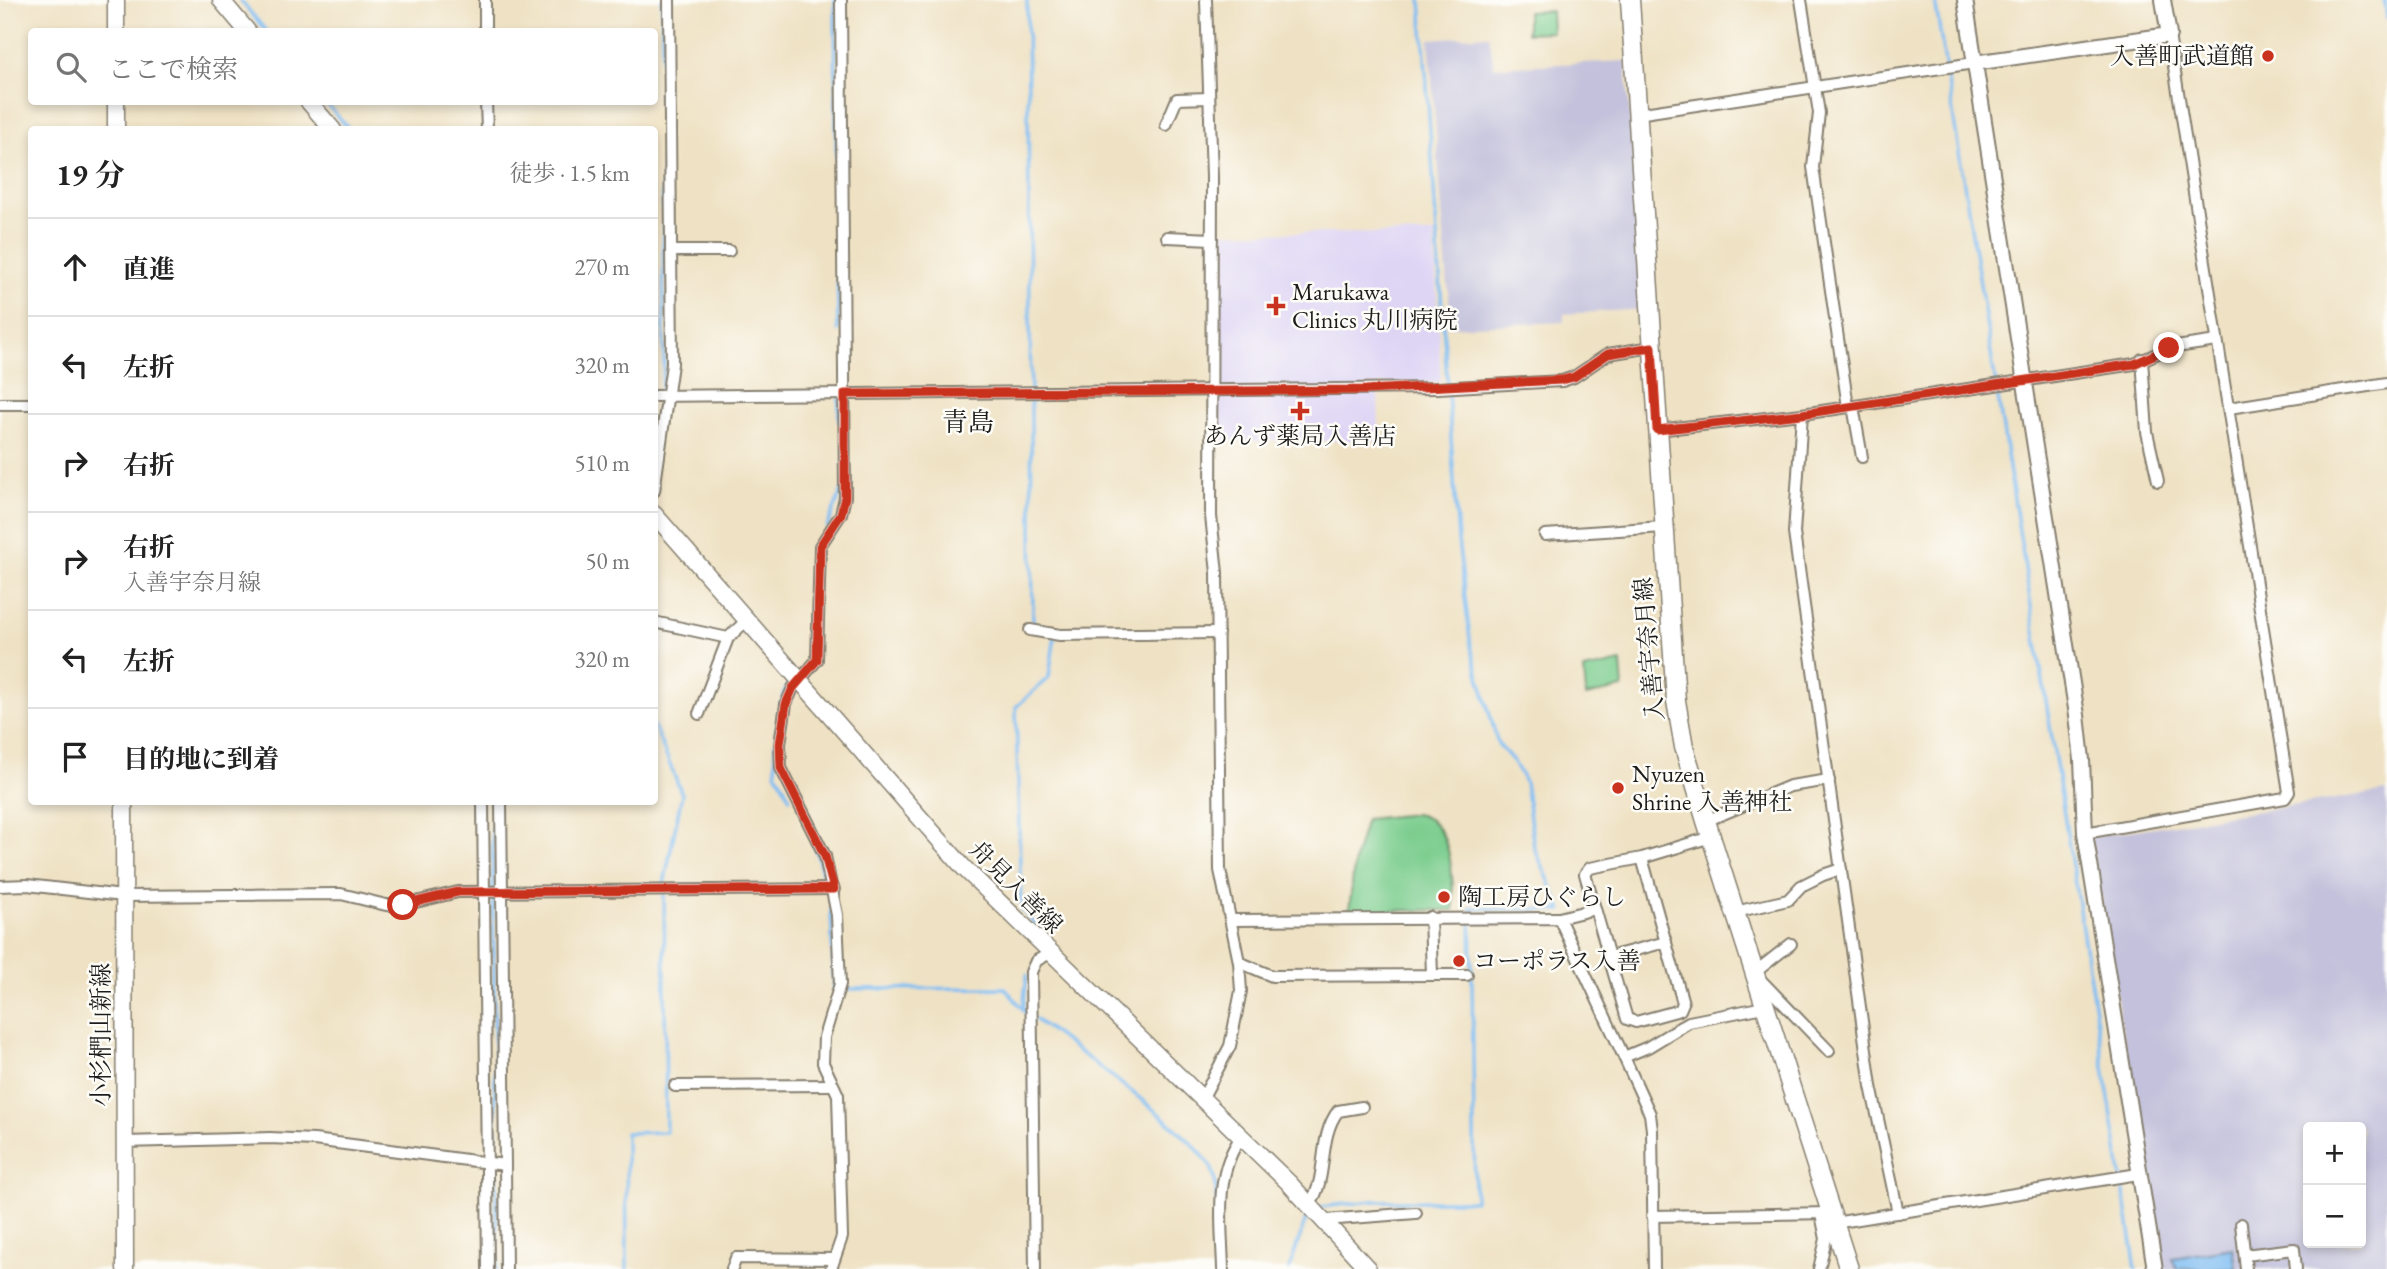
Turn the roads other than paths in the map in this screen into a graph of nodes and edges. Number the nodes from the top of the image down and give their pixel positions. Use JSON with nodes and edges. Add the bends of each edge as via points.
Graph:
{"nodes":[{"id":1,"x":116,"y":0,"type":"edge"},
{"id":2,"x":221,"y":0,"type":"edge"},
{"id":3,"x":485,"y":0,"type":"edge"},
{"id":4,"x":669,"y":0,"type":"edge"},
{"id":5,"x":841,"y":0,"type":"edge"},
{"id":6,"x":1206,"y":0,"type":"edge"},
{"id":7,"x":1630,"y":0,"type":"edge"},
{"id":8,"x":1801,"y":0,"type":"edge"},
{"id":9,"x":1965,"y":0,"type":"edge"},
{"id":10,"x":2164,"y":0,"type":"edge"},
{"id":11,"x":116,"y":28,"type":"edge"},
{"id":12,"x":245,"y":28,"type":"edge"},
{"id":13,"x":485,"y":28,"type":"edge"},
{"id":14,"x":2169,"y":36,"type":"junction"},
{"id":15,"x":1974,"y":62,"type":"junction"},
{"id":16,"x":1817,"y":88,"type":"junction"},
{"id":17,"x":1209,"y":98,"type":"junction"},
{"id":18,"x":116,"y":105,"type":"edge"},
{"id":19,"x":312,"y":105,"type":"edge"},
{"id":20,"x":486,"y":105,"type":"edge"},
{"id":21,"x":1637,"y":114,"type":"junction"},
{"id":22,"x":1166,"y":125,"type":"dead end"},
{"id":23,"x":116,"y":126,"type":"edge"},
{"id":24,"x":330,"y":126,"type":"edge"},
{"id":25,"x":487,"y":126,"type":"edge"},
{"id":26,"x":1167,"y":237,"type":"dead end"},
{"id":27,"x":1212,"y":239,"type":"junction"},
{"id":28,"x":671,"y":251,"type":"junction"},
{"id":29,"x":729,"y":251,"type":"dead end"},
{"id":30,"x":2217,"y":341,"type":"junction"},
{"id":31,"x":1652,"y":347,"type":"junction"},
{"id":32,"x":2142,"y":359,"type":"junction"},
{"id":33,"x":2024,"y":381,"type":"junction"},
{"id":34,"x":2387,"y":383,"type":"edge"},
{"id":35,"x":1212,"y":392,"type":"junction"},
{"id":36,"x":845,"y":394,"type":"junction"},
{"id":37,"x":658,"y":396,"type":"edge"},
{"id":38,"x":668,"y":397,"type":"junction"},
{"id":39,"x":0,"y":404,"type":"edge"},
{"id":40,"x":28,"y":404,"type":"edge"},
{"id":41,"x":1851,"y":407,"type":"junction"},
{"id":42,"x":2229,"y":408,"type":"junction"},
{"id":43,"x":1802,"y":414,"type":"junction"},
{"id":44,"x":1657,"y":430,"type":"junction"},
{"id":45,"x":1862,"y":457,"type":"dead end"},
{"id":46,"x":658,"y":464,"type":"edge"},
{"id":47,"x":2158,"y":481,"type":"dead end"},
{"id":48,"x":658,"y":519,"type":"edge"},
{"id":49,"x":1663,"y":527,"type":"junction"},
{"id":50,"x":1545,"y":535,"type":"dead end"},
{"id":51,"x":747,"y":621,"type":"junction"},
{"id":52,"x":658,"y":623,"type":"edge"},
{"id":53,"x":1030,"y":630,"type":"dead end"},
{"id":54,"x":1218,"y":633,"type":"junction"},
{"id":55,"x":728,"y":638,"type":"junction"},
{"id":56,"x":800,"y":682,"type":"junction"},
{"id":57,"x":699,"y":714,"type":"dead end"},
{"id":58,"x":1829,"y":780,"type":"junction"},
{"id":59,"x":124,"y":805,"type":"edge"},
{"id":60,"x":483,"y":805,"type":"edge"},
{"id":61,"x":501,"y":805,"type":"edge"},
{"id":62,"x":1708,"y":829,"type":"junction"},
{"id":63,"x":2085,"y":833,"type":"junction"},
{"id":64,"x":1642,"y":858,"type":"junction"},
{"id":65,"x":1841,"y":869,"type":"junction"},
{"id":66,"x":0,"y":886,"type":"edge"},
{"id":67,"x":834,"y":889,"type":"junction"},
{"id":68,"x":484,"y":892,"type":"junction"},
{"id":69,"x":501,"y":892,"type":"junction"},
{"id":70,"x":123,"y":896,"type":"junction"},
{"id":71,"x":1595,"y":909,"type":"junction"},
{"id":72,"x":1735,"y":912,"type":"junction"},
{"id":73,"x":1430,"y":917,"type":"junction"},
{"id":74,"x":1559,"y":918,"type":"junction"},
{"id":75,"x":1231,"y":920,"type":"junction"},
{"id":76,"x":1666,"y":942,"type":"junction"},
{"id":77,"x":1791,"y":944,"type":"dead end"},
{"id":78,"x":1050,"y":953,"type":"junction"},
{"id":79,"x":1609,"y":957,"type":"junction"},
{"id":80,"x":1239,"y":962,"type":"junction"},
{"id":81,"x":1754,"y":973,"type":"junction"},
{"id":82,"x":1432,"y":975,"type":"junction"},
{"id":83,"x":1467,"y":975,"type":"dead end"},
{"id":84,"x":1764,"y":1007,"type":"junction"},
{"id":85,"x":1829,"y":1051,"type":"dead end"},
{"id":86,"x":1624,"y":1057,"type":"junction"},
{"id":87,"x":832,"y":1085,"type":"junction"},
{"id":88,"x":675,"y":1086,"type":"dead end"},
{"id":89,"x":1202,"y":1099,"type":"junction"},
{"id":90,"x":1362,"y":1107,"type":"dead end"},
{"id":91,"x":1241,"y":1136,"type":"junction"},
{"id":92,"x":125,"y":1142,"type":"junction"},
{"id":93,"x":487,"y":1164,"type":"junction"},
{"id":94,"x":505,"y":1165,"type":"junction"},
{"id":95,"x":2138,"y":1174,"type":"junction"},
{"id":96,"x":1310,"y":1204,"type":"junction"},
{"id":97,"x":1416,"y":1213,"type":"dead end"},
{"id":98,"x":1898,"y":1213,"type":"junction"},
{"id":99,"x":1651,"y":1216,"type":"junction"},
{"id":100,"x":1829,"y":1217,"type":"junction"},
{"id":101,"x":1325,"y":1220,"type":"junction"},
{"id":102,"x":2241,"y":1224,"type":"dead end"},
{"id":103,"x":2245,"y":1255,"type":"junction"},
{"id":104,"x":833,"y":1264,"type":"edge"},
{"id":105,"x":125,"y":1269,"type":"edge"},
{"id":106,"x":488,"y":1269,"type":"edge"},
{"id":107,"x":506,"y":1269,"type":"edge"},
{"id":108,"x":732,"y":1269,"type":"edge"},
{"id":109,"x":1035,"y":1269,"type":"edge"},
{"id":110,"x":1223,"y":1269,"type":"edge"},
{"id":111,"x":1368,"y":1269,"type":"edge"},
{"id":112,"x":1654,"y":1269,"type":"edge"},
{"id":113,"x":1819,"y":1269,"type":"edge"},
{"id":114,"x":1849,"y":1269,"type":"edge"},
{"id":115,"x":2155,"y":1269,"type":"edge"},
{"id":116,"x":2246,"y":1269,"type":"edge"},
{"id":117,"x":2296,"y":1269,"type":"edge"}],
"edges":[{"from":1,"to":11,"type":"main road"},
{"from":2,"to":12,"type":"main road"},
{"from":3,"to":13,"type":"street"},
{"from":4,"to":28,"type":"street"},
{"from":5,"to":36,"type":"street"},
{"from":6,"to":17,"type":"street"},
{"from":7,"to":21,"type":"main road","name":"入善宇奈月線"},
{"from":8,"to":16,"type":"street"},
{"from":9,"to":15,"type":"street"},
{"from":10,"to":14,"type":"street"},
{"from":14,"to":15,"type":"street"},
{"from":14,"to":30,"type":"street"},
{"from":15,"to":16,"type":"street"},
{"from":15,"to":33,"type":"street"},
{"from":16,"to":21,"type":"street"},
{"from":16,"to":41,"type":"street","via":[[1813,166]]},
{"from":17,"to":22,"type":"street","via":[[1177,99]]},
{"from":17,"to":27,"type":"street"},
{"from":18,"to":23,"type":"main road"},
{"from":19,"to":24,"type":"main road"},
{"from":20,"to":25,"type":"street"},
{"from":21,"to":31,"type":"main road","name":"入善宇奈月線"},
{"from":26,"to":27,"type":"street"},
{"from":27,"to":35,"type":"street"},
{"from":28,"to":29,"type":"street"},
{"from":28,"to":38,"type":"street"},
{"from":30,"to":32,"type":"street","via":[[2169,348]]},
{"from":30,"to":42,"type":"street"},
{"from":31,"to":35,"type":"street","via":[[1608,354],[1562,380],[1438,388]]},
{"from":31,"to":44,"type":"main road","name":"入善宇奈月線"},
{"from":32,"to":33,"type":"street"},
{"from":32,"to":47,"type":"street","via":[[2147,432]]},
{"from":33,"to":41,"type":"street"},
{"from":33,"to":63,"type":"street","via":[[2077,715]]},
{"from":34,"to":42,"type":"street"},
{"from":35,"to":36,"type":"street"},
{"from":35,"to":54,"type":"street","via":[[1211,516]]},
{"from":36,"to":38,"type":"street"},
{"from":36,"to":56,"type":"street","via":[[845,497],[841,514],[820,546],[817,660]]},
{"from":37,"to":38,"type":"street"},
{"from":38,"to":46,"type":"street"},
{"from":39,"to":40,"type":"street"},
{"from":41,"to":43,"type":"street"},
{"from":41,"to":45,"type":"street"},
{"from":42,"to":63,"type":"street","via":[[2289,792],[2285,798]]},
{"from":43,"to":44,"type":"street"},
{"from":43,"to":58,"type":"street","via":[[1794,533]]},
{"from":44,"to":49,"type":"main road","name":"入善宇奈月線"},
{"from":48,"to":51,"type":"main road","name":"舟見入善線"},
{"from":49,"to":50,"type":"street"},
{"from":49,"to":62,"type":"main road","name":"入善宇奈月線","via":[[1676,701]]},
{"from":51,"to":55,"type":"street"},
{"from":51,"to":56,"type":"main road","name":"舟見入善線"},
{"from":52,"to":55,"type":"street"},
{"from":53,"to":54,"type":"street","via":[[1060,635]]},
{"from":54,"to":75,"type":"street","via":[[1221,876]]},
{"from":55,"to":57,"type":"street"},
{"from":56,"to":67,"type":"street","via":[[786,704],[781,768],[820,846]]},
{"from":56,"to":78,"type":"main road","name":"舟見入善線","via":[[964,868]]},
{"from":58,"to":62,"type":"street","via":[[1790,786]]},
{"from":58,"to":65,"type":"street"},
{"from":59,"to":70,"type":"main road","name":"小杉椚山新線"},
{"from":60,"to":68,"type":"street"},
{"from":61,"to":69,"type":"street"},
{"from":62,"to":64,"type":"street"},
{"from":62,"to":72,"type":"main road","name":"入善宇奈月線"},
{"from":63,"to":95,"type":"street"},
{"from":64,"to":71,"type":"street","via":[[1590,868],[1585,874]]},
{"from":64,"to":76,"type":"street"},
{"from":65,"to":72,"type":"street","via":[[1801,886],[1788,900]]},
{"from":65,"to":98,"type":"street","via":[[1871,1086]]},
{"from":66,"to":70,"type":"street"},
{"from":67,"to":69,"type":"street"},
{"from":67,"to":87,"type":"street","via":[[840,984],[824,1037],[822,1063]]},
{"from":68,"to":69,"type":"street"},
{"from":68,"to":70,"type":"street","via":[[458,892],[394,905],[341,894]]},
{"from":68,"to":93,"type":"street"},
{"from":69,"to":94,"type":"street"},
{"from":70,"to":92,"type":"main road","name":"小杉椚山新線"},
{"from":71,"to":74,"type":"street"},
{"from":71,"to":79,"type":"street"},
{"from":72,"to":81,"type":"main road","name":"入善宇奈月線"},
{"from":73,"to":74,"type":"street"},
{"from":73,"to":75,"type":"street"},
{"from":73,"to":82,"type":"street"},
{"from":74,"to":86,"type":"street"},
{"from":75,"to":80,"type":"street"},
{"from":76,"to":79,"type":"street"},
{"from":76,"to":79,"type":"street","via":[[1683,1003],[1680,1010],[1636,1022],[1627,1019]]},
{"from":77,"to":81,"type":"street"},
{"from":78,"to":89,"type":"main road","name":"舟見入善線"},
{"from":78,"to":109,"type":"street","via":[[1036,961],[1031,972]]},
{"from":80,"to":82,"type":"street","via":[[1272,976]]},
{"from":80,"to":89,"type":"street","via":[[1236,1025]]},
{"from":81,"to":84,"type":"main road","name":"入善宇奈月線"},
{"from":81,"to":85,"type":"street"},
{"from":82,"to":83,"type":"street"},
{"from":84,"to":86,"type":"street","via":[[1689,1022]]},
{"from":84,"to":100,"type":"main road","name":"入善宇奈月線"},
{"from":86,"to":99,"type":"street","via":[[1650,1114]]},
{"from":87,"to":88,"type":"street"},
{"from":87,"to":104,"type":"street","via":[[838,1096],[842,1237]]},
{"from":89,"to":91,"type":"main road","name":"舟見入善線"},
{"from":90,"to":96,"type":"street","via":[[1338,1111],[1326,1126],[1317,1194]]},
{"from":91,"to":96,"type":"main road","name":"舟見入善線"},
{"from":91,"to":110,"type":"street","via":[[1232,1149],[1222,1186]]},
{"from":92,"to":93,"type":"street","via":[[314,1140]]},
{"from":92,"to":105,"type":"main road","name":"小杉椚山新線"},
{"from":93,"to":94,"type":"street"},
{"from":93,"to":106,"type":"street"},
{"from":94,"to":107,"type":"street"},
{"from":95,"to":98,"type":"street"},
{"from":95,"to":115,"type":"street"},
{"from":96,"to":101,"type":"main road","name":"舟見入善線"},
{"from":97,"to":101,"type":"street"},
{"from":98,"to":100,"type":"street"},
{"from":99,"to":100,"type":"street"},
{"from":99,"to":112,"type":"street"},
{"from":100,"to":113,"type":"street"},
{"from":100,"to":114,"type":"main road","name":"入善宇奈月線"},
{"from":101,"to":111,"type":"main road","name":"舟見入善線"},
{"from":102,"to":103,"type":"street"},
{"from":103,"to":116,"type":"street"},
{"from":103,"to":117,"type":"street","via":[[2294,1249]]},
{"from":104,"to":108,"type":"street","via":[[736,1258]]}]}
